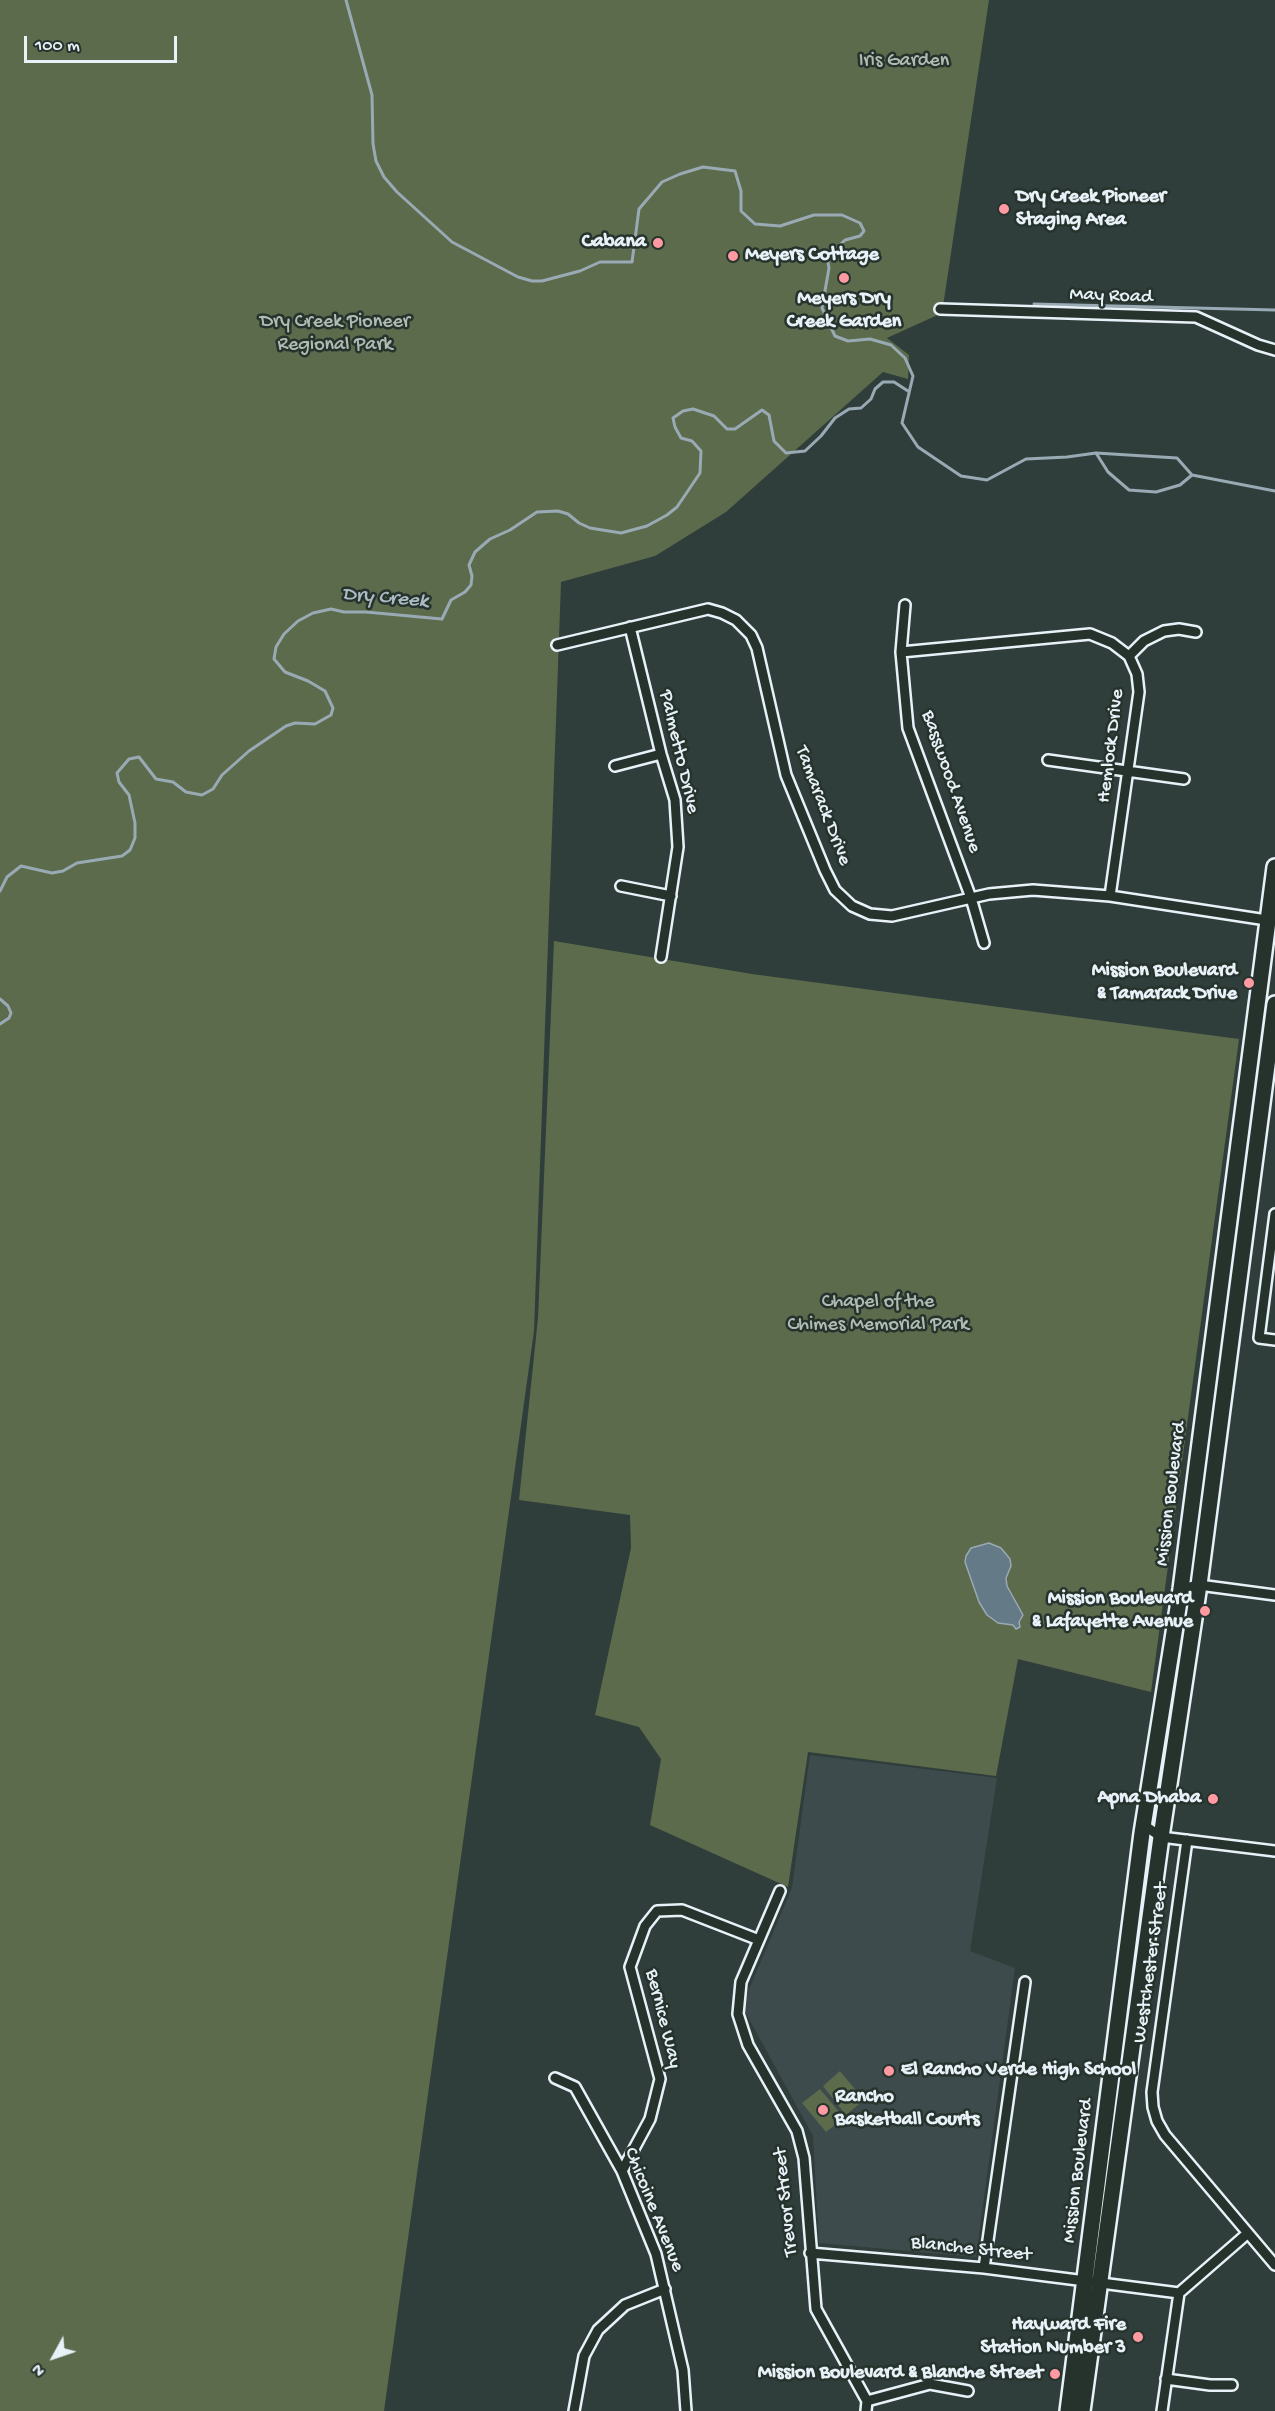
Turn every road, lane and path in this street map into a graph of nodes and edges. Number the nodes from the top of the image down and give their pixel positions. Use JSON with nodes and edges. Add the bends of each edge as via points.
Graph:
{"nodes":[{"id":1,"x":940,"y":309,"type":"dead end"},
{"id":2,"x":1275,"y":350,"type":"edge"},
{"id":3,"x":905,"y":605,"type":"dead end"},
{"id":4,"x":630,"y":627,"type":"junction"},
{"id":5,"x":1196,"y":632,"type":"dead end"},
{"id":6,"x":557,"y":645,"type":"dead end"},
{"id":7,"x":901,"y":652,"type":"junction"},
{"id":8,"x":1129,"y":656,"type":"junction"},
{"id":9,"x":661,"y":754,"type":"junction"},
{"id":10,"x":1048,"y":760,"type":"dead end"},
{"id":11,"x":615,"y":766,"type":"dead end"},
{"id":12,"x":1128,"y":772,"type":"junction"},
{"id":13,"x":1184,"y":779,"type":"dead end"},
{"id":14,"x":1275,"y":867,"type":"edge"},
{"id":15,"x":621,"y":886,"type":"dead end"},
{"id":16,"x":670,"y":896,"type":"junction"},
{"id":17,"x":1110,"y":896,"type":"junction"},
{"id":18,"x":971,"y":898,"type":"junction"},
{"id":19,"x":1272,"y":921,"type":"edge"},
{"id":20,"x":984,"y":943,"type":"dead end"},
{"id":21,"x":661,"y":957,"type":"dead end"},
{"id":22,"x":1275,"y":1004,"type":"edge"},
{"id":23,"x":1275,"y":1214,"type":"edge"},
{"id":24,"x":1275,"y":1340,"type":"edge"},
{"id":25,"x":1199,"y":1585,"type":"junction"},
{"id":26,"x":1181,"y":1588,"type":"junction"},
{"id":27,"x":1275,"y":1595,"type":"edge"},
{"id":28,"x":1144,"y":1825,"type":"junction"},
{"id":29,"x":1161,"y":1837,"type":"junction"},
{"id":30,"x":1187,"y":1840,"type":"junction"},
{"id":31,"x":1275,"y":1851,"type":"edge"},
{"id":32,"x":780,"y":1891,"type":"dead end"},
{"id":33,"x":759,"y":1940,"type":"junction"},
{"id":34,"x":1025,"y":1982,"type":"dead end"},
{"id":35,"x":555,"y":2078,"type":"dead end"},
{"id":36,"x":622,"y":2171,"type":"junction"},
{"id":37,"x":1248,"y":2233,"type":"junction"},
{"id":38,"x":810,"y":2253,"type":"junction"},
{"id":39,"x":1275,"y":2265,"type":"edge"},
{"id":40,"x":984,"y":2268,"type":"junction"},
{"id":41,"x":1093,"y":2282,"type":"junction"},
{"id":42,"x":665,"y":2289,"type":"junction"},
{"id":43,"x":1179,"y":2293,"type":"junction"},
{"id":44,"x":1166,"y":2379,"type":"junction"},
{"id":45,"x":1232,"y":2385,"type":"dead end"},
{"id":46,"x":968,"y":2391,"type":"dead end"},
{"id":47,"x":866,"y":2406,"type":"edge"},
{"id":48,"x":574,"y":2411,"type":"edge"},
{"id":49,"x":686,"y":2411,"type":"edge"},
{"id":50,"x":1068,"y":2411,"type":"edge"},
{"id":51,"x":1082,"y":2411,"type":"edge"},
{"id":52,"x":1162,"y":2411,"type":"edge"}],
"edges":[{"from":1,"to":2,"type":"street","name":"May Road","via":[[1196,317]]},
{"from":3,"to":7,"type":"street","name":"Basswood Avenue"},
{"from":4,"to":6,"type":"street","name":"Tamarack Drive"},
{"from":4,"to":9,"type":"street","name":"Palmetto Drive"},
{"from":4,"to":18,"type":"street","name":"Tamarack Drive","via":[[708,609],[736,621],[751,635],[786,775],[835,890],[852,906],[870,914],[892,916]]},
{"from":5,"to":8,"type":"street","via":[[1164,631],[1144,641]]},
{"from":7,"to":8,"type":"street","via":[[1090,634]]},
{"from":7,"to":18,"type":"street","name":"Basswood Avenue","via":[[908,728]]},
{"from":8,"to":12,"type":"street","name":"Hemlock Drive","via":[[1139,692]]},
{"from":9,"to":11,"type":"street"},
{"from":9,"to":16,"type":"street","name":"Palmetto Drive","via":[[675,800],[678,847]]},
{"from":10,"to":12,"type":"street"},
{"from":12,"to":13,"type":"street"},
{"from":12,"to":17,"type":"street","name":"Hemlock Drive"},
{"from":14,"to":19,"type":"main road","name":"Mission Boulevard"},
{"from":15,"to":16,"type":"street"},
{"from":16,"to":21,"type":"street","name":"Palmetto Drive"},
{"from":17,"to":18,"type":"street","name":"Tamarack Drive","via":[[1033,890]]},
{"from":17,"to":19,"type":"street","name":"Tamarack Drive"},
{"from":18,"to":20,"type":"street","name":"Basswood Avenue"},
{"from":19,"to":26,"type":"main road","name":"Mission Boulevard"},
{"from":22,"to":25,"type":"main road","name":"Mission Boulevard"},
{"from":23,"to":24,"type":"street","via":[[1259,1338]]},
{"from":25,"to":26,"type":"street"},
{"from":25,"to":27,"type":"street"},
{"from":25,"to":29,"type":"main road","name":"Mission Boulevard"},
{"from":26,"to":28,"type":"main road","name":"Mission Boulevard"},
{"from":28,"to":29,"type":"street"},
{"from":28,"to":41,"type":"main road","name":"Mission Boulevard"},
{"from":29,"to":30,"type":"street"},
{"from":29,"to":41,"type":"main road","name":"Mission Boulevard"},
{"from":30,"to":31,"type":"street"},
{"from":30,"to":37,"type":"street","name":"Westchester Street","via":[[1153,2107],[1165,2135]]},
{"from":32,"to":33,"type":"street","name":"Trevor Street"},
{"from":33,"to":36,"type":"street","name":"Bernice Way","via":[[682,1910],[657,1911],[645,1926],[630,1967],[660,2079],[650,2119]]},
{"from":33,"to":38,"type":"street","name":"Trevor Street","via":[[741,1982],[738,2014],[748,2045],[797,2131],[804,2158]]},
{"from":34,"to":40,"type":"street"},
{"from":35,"to":36,"type":"street","name":"Chicoine Avenue","via":[[575,2087]]},
{"from":36,"to":42,"type":"street","name":"Chicoine Avenue","via":[[656,2254]]},
{"from":37,"to":39,"type":"street","name":"Westchester Street"},
{"from":37,"to":43,"type":"street"},
{"from":38,"to":40,"type":"street","name":"Blanche Street"},
{"from":38,"to":47,"type":"street","name":"Trevor Street","via":[[816,2308]]},
{"from":40,"to":41,"type":"street","name":"Blanche Street"},
{"from":41,"to":43,"type":"street","name":"Blanche Street"},
{"from":41,"to":50,"type":"main road","name":"Mission Boulevard"},
{"from":41,"to":51,"type":"main road","name":"Mission Boulevard"},
{"from":42,"to":48,"type":"street","via":[[625,2305],[598,2330],[584,2356]]},
{"from":42,"to":49,"type":"street","name":"Chicoine Avenue","via":[[683,2370]]},
{"from":43,"to":44,"type":"street"},
{"from":44,"to":45,"type":"street"},
{"from":44,"to":52,"type":"street"},
{"from":46,"to":47,"type":"street","via":[[930,2384]]}]}
